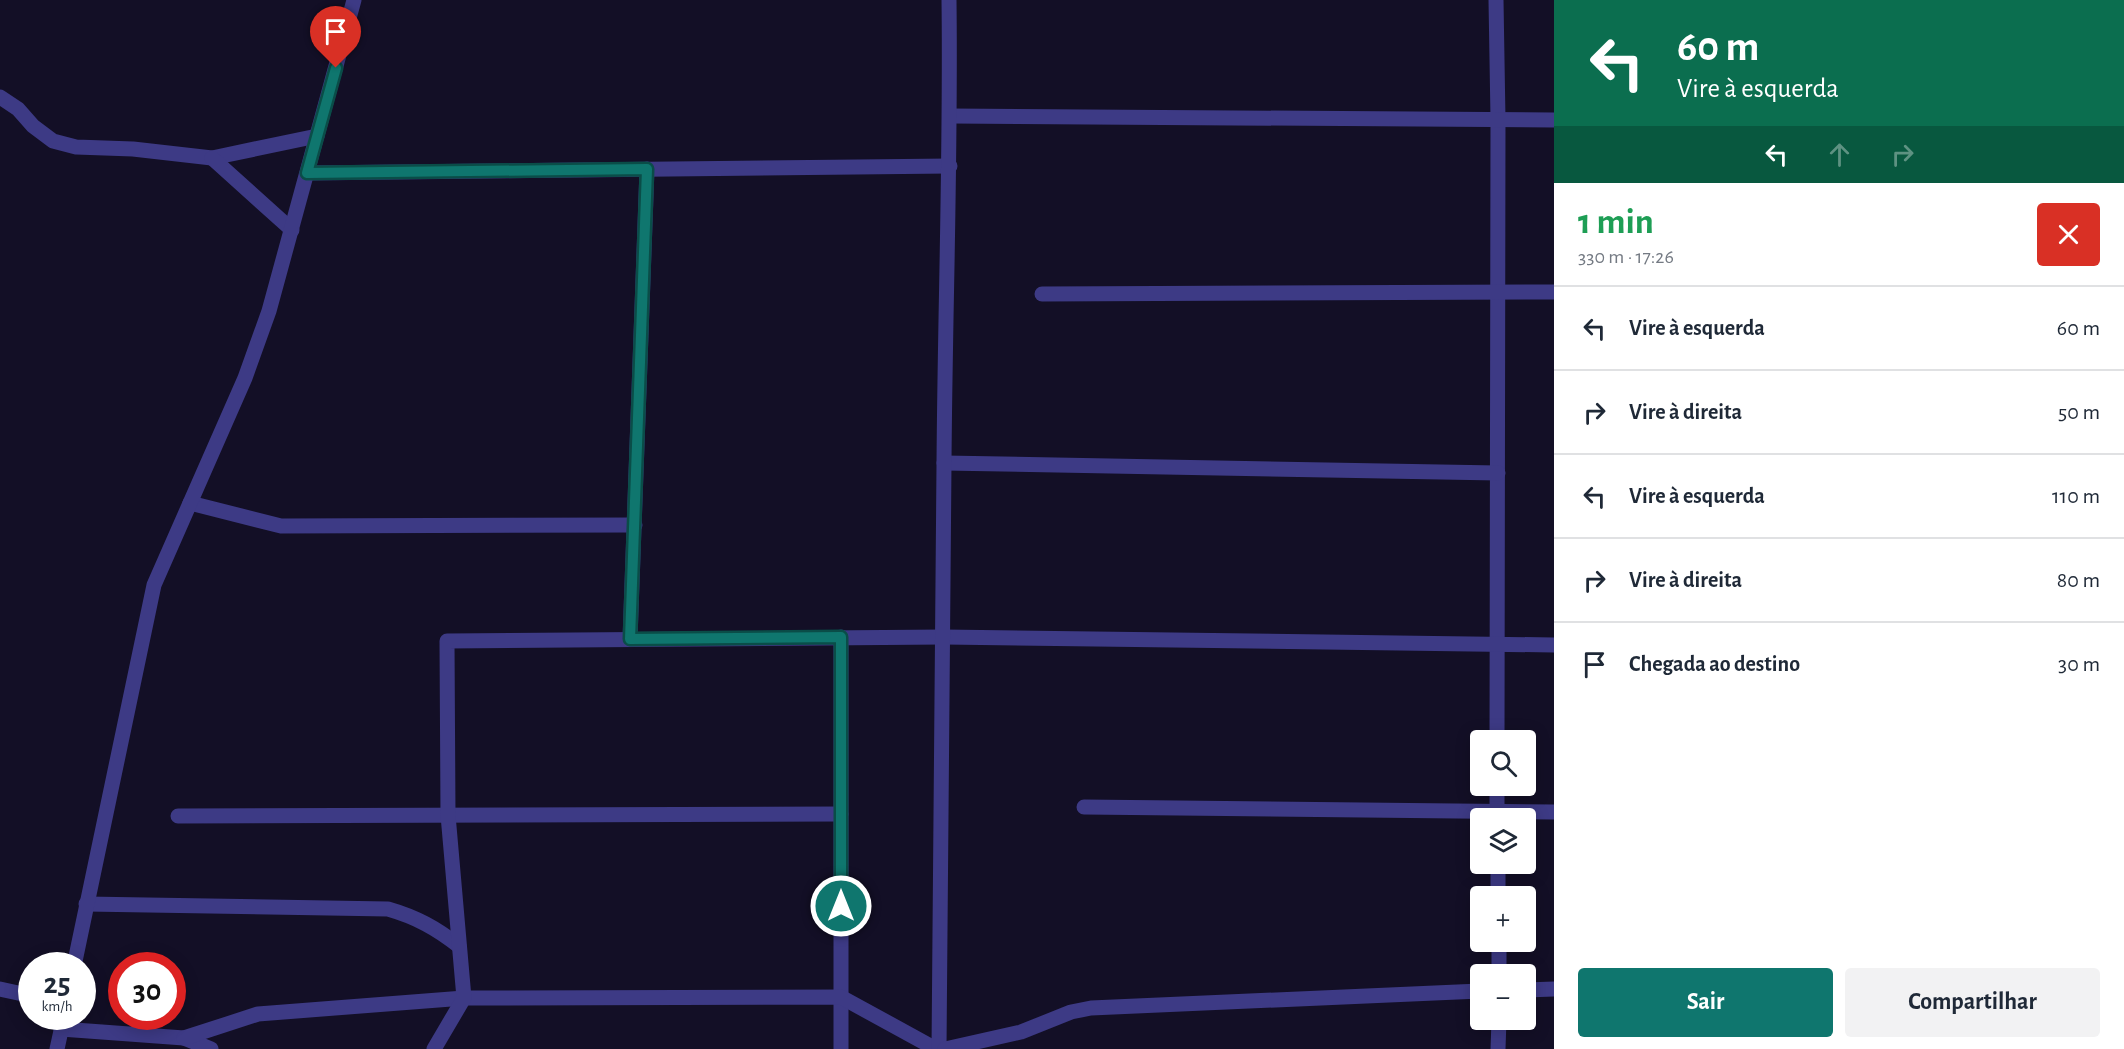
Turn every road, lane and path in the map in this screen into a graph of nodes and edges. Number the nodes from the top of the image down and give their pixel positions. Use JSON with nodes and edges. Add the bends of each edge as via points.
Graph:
{"nodes":[{"id":1,"x":354,"y":0,"type":"edge"},
{"id":2,"x":949,"y":0,"type":"edge"},
{"id":3,"x":1496,"y":0,"type":"edge"},
{"id":4,"x":0,"y":96,"type":"edge"},
{"id":5,"x":951,"y":116,"type":"junction"},
{"id":6,"x":1498,"y":119,"type":"junction"},
{"id":7,"x":1554,"y":120,"type":"edge"},
{"id":8,"x":317,"y":136,"type":"junction"},
{"id":9,"x":212,"y":158,"type":"junction"},
{"id":10,"x":950,"y":165,"type":"junction"},
{"id":11,"x":647,"y":169,"type":"junction"},
{"id":12,"x":307,"y":173,"type":"junction"},
{"id":13,"x":292,"y":230,"type":"junction"},
{"id":14,"x":1498,"y":292,"type":"junction"},
{"id":15,"x":1554,"y":292,"type":"edge"},
{"id":16,"x":1042,"y":294,"type":"dead end"},
{"id":17,"x":944,"y":463,"type":"junction"},
{"id":18,"x":1498,"y":473,"type":"junction"},
{"id":19,"x":190,"y":503,"type":"junction"},
{"id":20,"x":634,"y":525,"type":"junction"},
{"id":21,"x":841,"y":637,"type":"junction"},
{"id":22,"x":944,"y":637,"type":"junction"},
{"id":23,"x":630,"y":639,"type":"junction"},
{"id":24,"x":1554,"y":645,"type":"edge"},
{"id":25,"x":1497,"y":646,"type":"junction"},
{"id":26,"x":1497,"y":730,"type":"edge"},
{"id":27,"x":1084,"y":807,"type":"dead end"},
{"id":28,"x":1554,"y":812,"type":"edge"},
{"id":29,"x":1536,"y":813,"type":"edge"},
{"id":30,"x":841,"y":814,"type":"junction"},
{"id":31,"x":1470,"y":814,"type":"edge"},
{"id":32,"x":448,"y":815,"type":"junction"},
{"id":33,"x":178,"y":816,"type":"dead end"},
{"id":34,"x":87,"y":904,"type":"junction"},
{"id":35,"x":459,"y":946,"type":"junction"},
{"id":36,"x":77,"y":952,"type":"edge"},
{"id":37,"x":0,"y":989,"type":"edge"},
{"id":38,"x":1554,"y":989,"type":"edge"},
{"id":39,"x":1536,"y":990,"type":"edge"},
{"id":40,"x":1470,"y":991,"type":"edge"},
{"id":41,"x":18,"y":993,"type":"edge"},
{"id":42,"x":841,"y":997,"type":"junction"},
{"id":43,"x":464,"y":998,"type":"junction"},
{"id":44,"x":96,"y":1027,"type":"edge"},
{"id":45,"x":61,"y":1030,"type":"edge"},
{"id":46,"x":1499,"y":1030,"type":"edge"},
{"id":47,"x":184,"y":1038,"type":"junction"},
{"id":48,"x":57,"y":1049,"type":"edge"},
{"id":49,"x":211,"y":1049,"type":"edge"},
{"id":50,"x":434,"y":1049,"type":"edge"},
{"id":51,"x":841,"y":1049,"type":"edge"},
{"id":52,"x":938,"y":1049,"type":"edge"},
{"id":53,"x":945,"y":1049,"type":"edge"},
{"id":54,"x":1498,"y":1049,"type":"edge"}],
"edges":[{"from":1,"to":8,"type":"street"},
{"from":2,"to":5,"type":"street"},
{"from":3,"to":6,"type":"street"},
{"from":4,"to":9,"type":"street","via":[[53,141],[76,147]]},
{"from":5,"to":6,"type":"street"},
{"from":5,"to":10,"type":"street"},
{"from":6,"to":7,"type":"street"},
{"from":6,"to":14,"type":"street"},
{"from":8,"to":9,"type":"street"},
{"from":8,"to":12,"type":"street"},
{"from":9,"to":13,"type":"street"},
{"from":10,"to":11,"type":"street"},
{"from":10,"to":17,"type":"street"},
{"from":11,"to":12,"type":"street"},
{"from":11,"to":20,"type":"street"},
{"from":12,"to":13,"type":"street"},
{"from":13,"to":19,"type":"street","via":[[245,378]]},
{"from":14,"to":15,"type":"street"},
{"from":14,"to":16,"type":"street"},
{"from":14,"to":18,"type":"street"},
{"from":17,"to":18,"type":"street"},
{"from":17,"to":22,"type":"street"},
{"from":18,"to":25,"type":"street"},
{"from":19,"to":20,"type":"street","via":[[281,525]]},
{"from":19,"to":34,"type":"street","via":[[154,585]]},
{"from":20,"to":23,"type":"street"},
{"from":21,"to":22,"type":"street"},
{"from":21,"to":23,"type":"street"},
{"from":21,"to":30,"type":"street"},
{"from":22,"to":25,"type":"street"},
{"from":22,"to":52,"type":"street"},
{"from":23,"to":32,"type":"street","via":[[447,641]]},
{"from":24,"to":25,"type":"street"},
{"from":25,"to":26,"type":"street"},
{"from":27,"to":31,"type":"street"},
{"from":28,"to":29,"type":"street"},
{"from":30,"to":32,"type":"street"},
{"from":30,"to":42,"type":"street"},
{"from":32,"to":33,"type":"street"},
{"from":32,"to":35,"type":"street"},
{"from":34,"to":35,"type":"street","via":[[388,909],[434,927]]},
{"from":34,"to":36,"type":"street"},
{"from":35,"to":43,"type":"street"},
{"from":37,"to":41,"type":"street"},
{"from":38,"to":39,"type":"street"},
{"from":40,"to":53,"type":"street","via":[[1091,1008],[1021,1032]]},
{"from":42,"to":43,"type":"street"},
{"from":42,"to":51,"type":"street"},
{"from":42,"to":52,"type":"street"},
{"from":43,"to":47,"type":"street","via":[[258,1014]]},
{"from":43,"to":50,"type":"street"},
{"from":44,"to":47,"type":"street"},
{"from":45,"to":48,"type":"street"},
{"from":46,"to":54,"type":"street"},
{"from":47,"to":49,"type":"street"}]}
